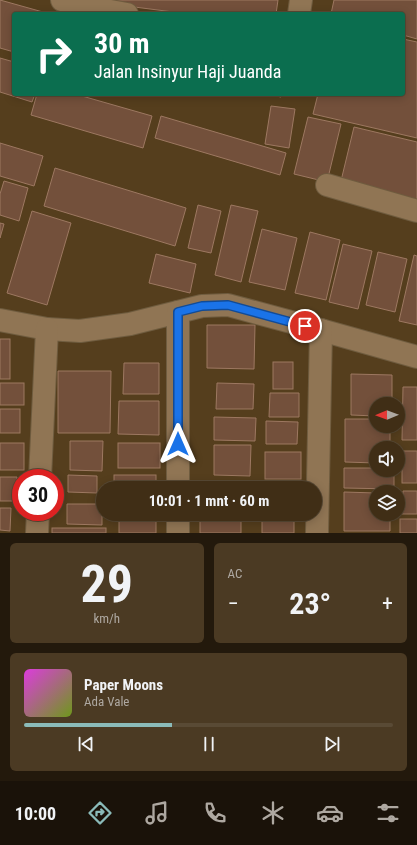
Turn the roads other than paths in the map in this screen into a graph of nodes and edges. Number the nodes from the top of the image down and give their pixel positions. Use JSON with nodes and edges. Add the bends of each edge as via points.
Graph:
{"nodes":[{"id":1,"x":62,"y":0,"type":"edge"},
{"id":2,"x":301,"y":0,"type":"edge"},
{"id":3,"x":113,"y":12,"type":"edge"},
{"id":4,"x":299,"y":12,"type":"edge"},
{"id":5,"x":327,"y":186,"type":"dead end"},
{"id":6,"x":417,"y":211,"type":"edge"},
{"id":7,"x":178,"y":312,"type":"junction"},
{"id":8,"x":0,"y":320,"type":"edge"},
{"id":9,"x":47,"y":330,"type":"junction"},
{"id":10,"x":321,"y":330,"type":"junction"},
{"id":11,"x":417,"y":357,"type":"edge"},
{"id":12,"x":40,"y":469,"type":"edge"},
{"id":13,"x":178,"y":481,"type":"edge"},
{"id":14,"x":38,"y":521,"type":"edge"},
{"id":15,"x":178,"y":521,"type":"edge"},
{"id":16,"x":37,"y":533,"type":"edge"},
{"id":17,"x":178,"y":533,"type":"edge"},
{"id":18,"x":317,"y":533,"type":"edge"}],
"edges":[{"from":1,"to":3,"type":"street"},
{"from":2,"to":4,"type":"street"},
{"from":5,"to":6,"type":"street"},
{"from":7,"to":9,"type":"street","via":[[130,324],[80,331]]},
{"from":7,"to":10,"type":"street","via":[[202,306],[228,305]]},
{"from":7,"to":13,"type":"street"},
{"from":8,"to":9,"type":"street"},
{"from":9,"to":12,"type":"street"},
{"from":10,"to":11,"type":"street"},
{"from":10,"to":18,"type":"street"},
{"from":14,"to":16,"type":"street"},
{"from":15,"to":17,"type":"street"}]}
